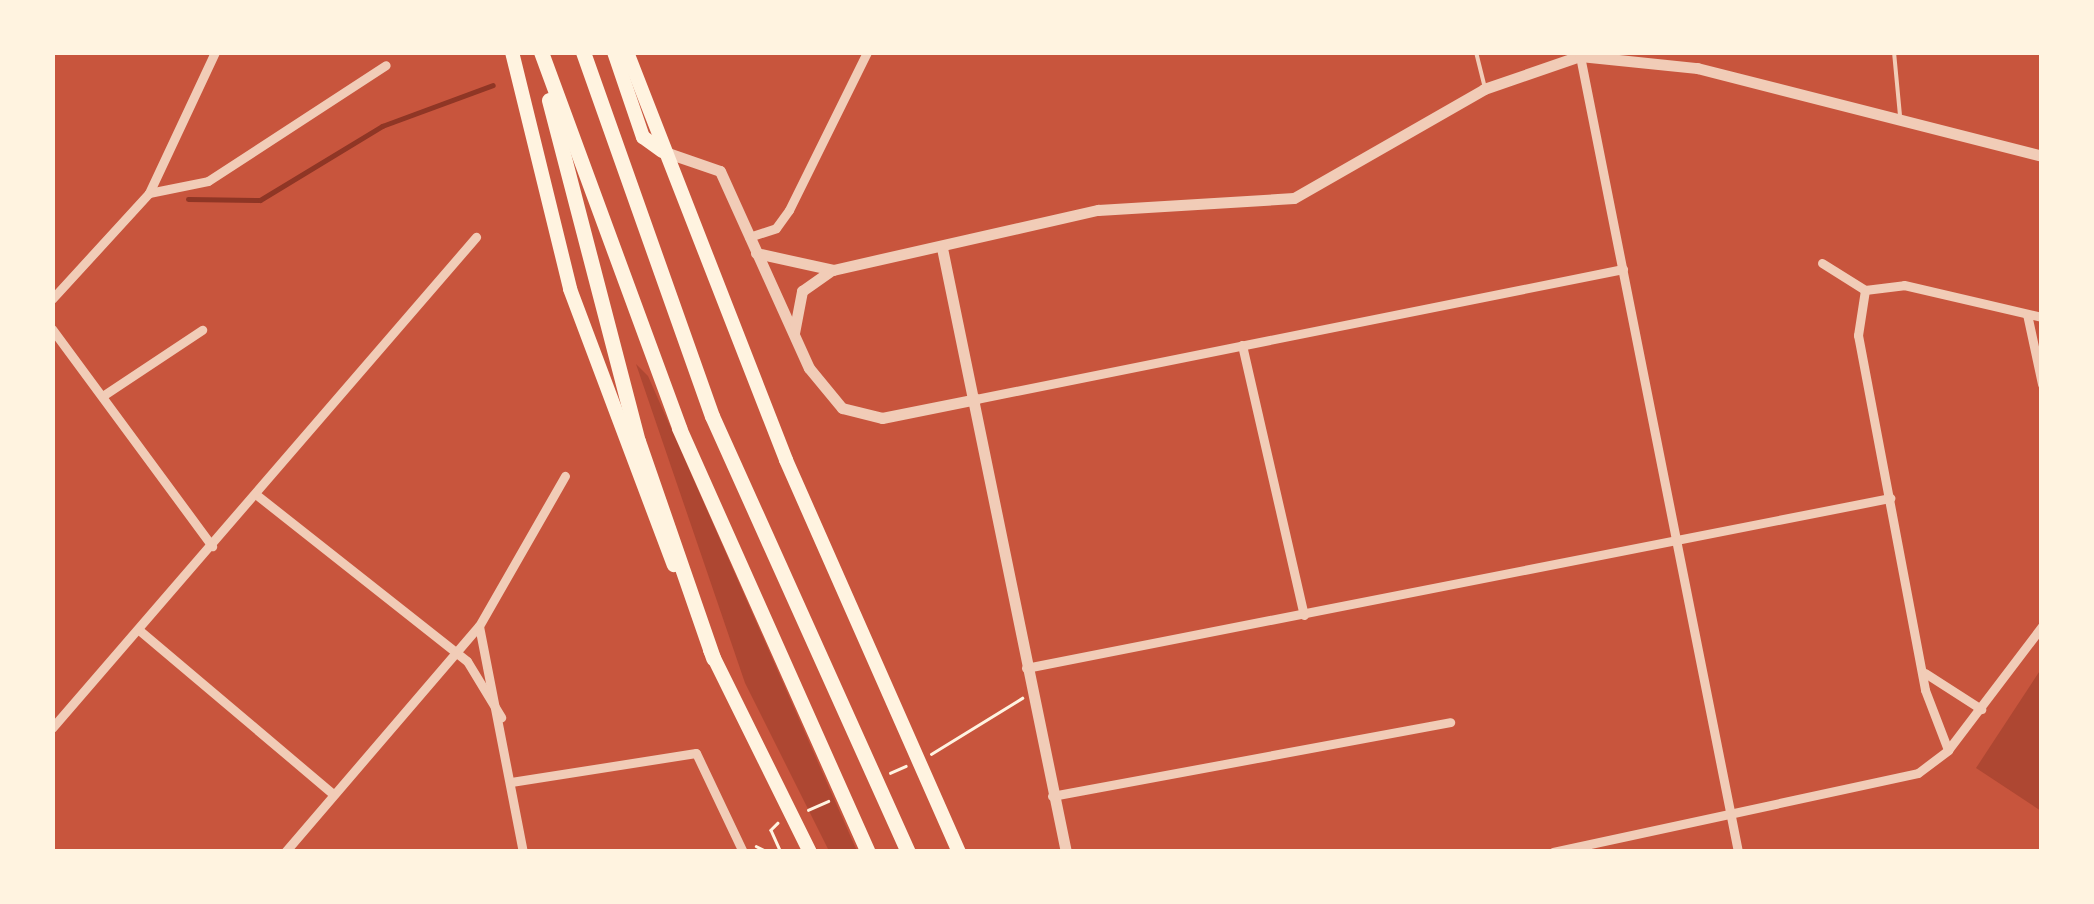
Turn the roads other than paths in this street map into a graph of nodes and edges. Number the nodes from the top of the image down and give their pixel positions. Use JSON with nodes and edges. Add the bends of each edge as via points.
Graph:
{"nodes":[{"id":1,"x":215,"y":52,"type":"edge"},
{"id":2,"x":512,"y":52,"type":"edge"},
{"id":3,"x":540,"y":52,"type":"edge"},
{"id":4,"x":583,"y":52,"type":"edge"},
{"id":5,"x":614,"y":52,"type":"edge"},
{"id":6,"x":627,"y":52,"type":"edge"},
{"id":7,"x":867,"y":52,"type":"edge"},
{"id":8,"x":1476,"y":52,"type":"edge"},
{"id":9,"x":1894,"y":52,"type":"edge"},
{"id":10,"x":1580,"y":56,"type":"junction"},
{"id":11,"x":386,"y":65,"type":"dead end"},
{"id":12,"x":1484,"y":89,"type":"junction"},
{"id":13,"x":1900,"y":120,"type":"junction"},
{"id":14,"x":662,"y":151,"type":"junction"},
{"id":15,"x":2042,"y":156,"type":"edge"},
{"id":16,"x":149,"y":192,"type":"junction"},
{"id":17,"x":749,"y":236,"type":"junction"},
{"id":18,"x":476,"y":237,"type":"dead end"},
{"id":19,"x":942,"y":248,"type":"junction"},
{"id":20,"x":756,"y":252,"type":"junction"},
{"id":21,"x":1822,"y":263,"type":"dead end"},
{"id":22,"x":1623,"y":269,"type":"junction"},
{"id":23,"x":833,"y":270,"type":"junction"},
{"id":24,"x":1866,"y":290,"type":"junction"},
{"id":25,"x":52,"y":298,"type":"edge"},
{"id":26,"x":2028,"y":314,"type":"junction"},
{"id":27,"x":2042,"y":317,"type":"edge"},
{"id":28,"x":52,"y":329,"type":"edge"},
{"id":29,"x":202,"y":330,"type":"dead end"},
{"id":30,"x":794,"y":338,"type":"junction"},
{"id":31,"x":1242,"y":345,"type":"junction"},
{"id":32,"x":2042,"y":384,"type":"edge"},
{"id":33,"x":104,"y":395,"type":"junction"},
{"id":34,"x":976,"y":400,"type":"junction"},
{"id":35,"x":565,"y":476,"type":"dead end"},
{"id":36,"x":258,"y":496,"type":"junction"},
{"id":37,"x":1890,"y":498,"type":"junction"},
{"id":38,"x":1676,"y":542,"type":"junction"},
{"id":39,"x":212,"y":546,"type":"junction"},
{"id":40,"x":1304,"y":615,"type":"junction"},
{"id":41,"x":480,"y":626,"type":"junction"},
{"id":42,"x":2042,"y":626,"type":"edge"},
{"id":43,"x":139,"y":630,"type":"junction"},
{"id":44,"x":454,"y":652,"type":"junction"},
{"id":45,"x":713,"y":658,"type":"junction"},
{"id":46,"x":1026,"y":668,"type":"junction"},
{"id":47,"x":1925,"y":673,"type":"junction"},
{"id":48,"x":1980,"y":709,"type":"junction"},
{"id":49,"x":501,"y":717,"type":"junction"},
{"id":50,"x":1450,"y":722,"type":"dead end"},
{"id":51,"x":52,"y":728,"type":"edge"},
{"id":52,"x":1948,"y":750,"type":"junction"},
{"id":53,"x":511,"y":782,"type":"junction"},
{"id":54,"x":333,"y":794,"type":"junction"},
{"id":55,"x":1052,"y":796,"type":"junction"},
{"id":56,"x":1732,"y":816,"type":"junction"},
{"id":57,"x":285,"y":852,"type":"edge"},
{"id":58,"x":523,"y":852,"type":"edge"},
{"id":59,"x":743,"y":852,"type":"edge"},
{"id":60,"x":810,"y":852,"type":"edge"},
{"id":61,"x":868,"y":852,"type":"edge"},
{"id":62,"x":908,"y":852,"type":"edge"},
{"id":63,"x":959,"y":852,"type":"edge"},
{"id":64,"x":1066,"y":852,"type":"edge"},
{"id":65,"x":1553,"y":852,"type":"edge"},
{"id":66,"x":1738,"y":852,"type":"edge"}],
"edges":[{"from":1,"to":16,"type":"street"},
{"from":2,"to":45,"type":"highway","via":[[570,290],[628,458]]},
{"from":3,"to":45,"type":"highway","via":[[638,441]]},
{"from":3,"to":61,"type":"highway","via":[[678,428]]},
{"from":4,"to":62,"type":"highway","via":[[712,416]]},
{"from":5,"to":14,"type":"highway","via":[[643,136]]},
{"from":6,"to":14,"type":"highway"},
{"from":7,"to":17,"type":"street","via":[[789,210],[776,228]]},
{"from":8,"to":12,"type":"lane"},
{"from":9,"to":13,"type":"lane"},
{"from":10,"to":12,"type":"street"},
{"from":10,"to":13,"type":"street","via":[[1646,57]]},
{"from":10,"to":22,"type":"street"},
{"from":11,"to":16,"type":"street","via":[[208,181]]},
{"from":12,"to":19,"type":"street","via":[[1294,198],[1098,210]]},
{"from":13,"to":15,"type":"street"},
{"from":14,"to":17,"type":"street","via":[[720,171]]},
{"from":14,"to":63,"type":"highway"},
{"from":16,"to":25,"type":"street"},
{"from":17,"to":20,"type":"street"},
{"from":18,"to":36,"type":"street"},
{"from":19,"to":23,"type":"street"},
{"from":19,"to":34,"type":"street"},
{"from":20,"to":23,"type":"street"},
{"from":20,"to":30,"type":"street"},
{"from":21,"to":24,"type":"street"},
{"from":22,"to":31,"type":"street"},
{"from":22,"to":38,"type":"street"},
{"from":23,"to":30,"type":"street","via":[[802,291]]},
{"from":24,"to":26,"type":"street","via":[[1904,285]]},
{"from":24,"to":37,"type":"street","via":[[1858,335]]},
{"from":26,"to":27,"type":"street"},
{"from":26,"to":32,"type":"street"},
{"from":28,"to":33,"type":"street"},
{"from":29,"to":33,"type":"street"},
{"from":30,"to":34,"type":"street","via":[[824,389],[857,415]]},
{"from":31,"to":34,"type":"street"},
{"from":31,"to":40,"type":"street"},
{"from":33,"to":39,"type":"street"},
{"from":34,"to":46,"type":"street"},
{"from":35,"to":41,"type":"street"},
{"from":36,"to":39,"type":"street"},
{"from":36,"to":44,"type":"street"},
{"from":37,"to":38,"type":"street"},
{"from":37,"to":47,"type":"street"},
{"from":38,"to":40,"type":"street"},
{"from":38,"to":56,"type":"street"},
{"from":39,"to":43,"type":"street"},
{"from":40,"to":46,"type":"street"},
{"from":41,"to":44,"type":"street"},
{"from":41,"to":49,"type":"street"},
{"from":42,"to":48,"type":"street"},
{"from":43,"to":51,"type":"street"},
{"from":43,"to":54,"type":"street"},
{"from":44,"to":49,"type":"street"},
{"from":44,"to":54,"type":"street"},
{"from":45,"to":60,"type":"highway"},
{"from":46,"to":55,"type":"street"},
{"from":47,"to":48,"type":"street"},
{"from":47,"to":52,"type":"street"},
{"from":48,"to":52,"type":"street"},
{"from":49,"to":53,"type":"street"},
{"from":50,"to":55,"type":"street"},
{"from":52,"to":56,"type":"street","via":[[1918,773]]},
{"from":53,"to":58,"type":"street"},
{"from":53,"to":59,"type":"street","via":[[696,753]]},
{"from":54,"to":57,"type":"street"},
{"from":55,"to":64,"type":"street"},
{"from":56,"to":65,"type":"street"},
{"from":56,"to":66,"type":"street"}]}
